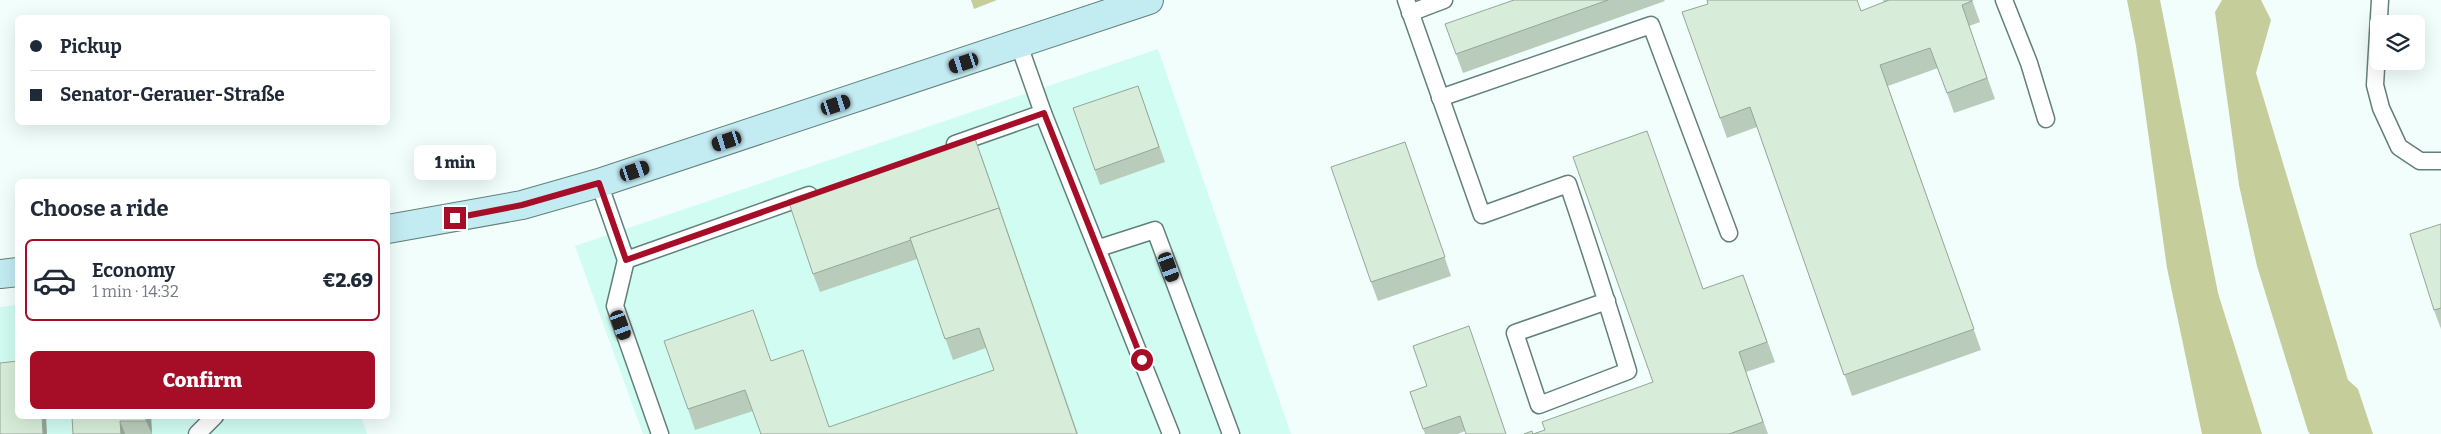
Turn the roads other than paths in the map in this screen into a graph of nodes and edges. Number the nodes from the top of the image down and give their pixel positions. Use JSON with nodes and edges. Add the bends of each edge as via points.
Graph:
{"nodes":[{"id":1,"x":1149,"y":0,"type":"edge"},
{"id":2,"x":1444,"y":0,"type":"edge"},
{"id":3,"x":2004,"y":0,"type":"edge"},
{"id":4,"x":2380,"y":0,"type":"edge"},
{"id":5,"x":1408,"y":6,"type":"edge"},
{"id":6,"x":1019,"y":45,"type":"junction"},
{"id":7,"x":1440,"y":98,"type":"junction"},
{"id":8,"x":1044,"y":113,"type":"junction"},
{"id":9,"x":2046,"y":119,"type":"dead end"},
{"id":10,"x":942,"y":149,"type":"edge"},
{"id":11,"x":2441,"y":161,"type":"edge"},
{"id":12,"x":599,"y":183,"type":"junction"},
{"id":13,"x":821,"y":191,"type":"edge"},
{"id":14,"x":390,"y":229,"type":"edge"},
{"id":15,"x":1729,"y":233,"type":"dead end"},
{"id":16,"x":1099,"y":248,"type":"junction"},
{"id":17,"x":626,"y":260,"type":"junction"},
{"id":18,"x":15,"y":272,"type":"edge"},
{"id":19,"x":0,"y":274,"type":"edge"},
{"id":20,"x":1607,"y":301,"type":"junction"},
{"id":21,"x":212,"y":419,"type":"edge"},
{"id":22,"x":197,"y":434,"type":"edge"},
{"id":23,"x":660,"y":434,"type":"edge"},
{"id":24,"x":1171,"y":434,"type":"edge"},
{"id":25,"x":1232,"y":434,"type":"edge"}],
"edges":[{"from":1,"to":6,"type":"street"},
{"from":2,"to":5,"type":"lane"},
{"from":3,"to":9,"type":"lane","via":[[2029,63]]},
{"from":4,"to":11,"type":"lane","via":[[2375,85],[2381,108],[2399,147],[2420,161]]},
{"from":5,"to":7,"type":"lane"},
{"from":6,"to":8,"type":"lane"},
{"from":6,"to":12,"type":"street"},
{"from":7,"to":15,"type":"lane","via":[[1651,25]]},
{"from":7,"to":20,"type":"lane","via":[[1482,215],[1568,184]]},
{"from":8,"to":10,"type":"lane"},
{"from":8,"to":16,"type":"lane"},
{"from":12,"to":14,"type":"street","via":[[522,205]]},
{"from":12,"to":17,"type":"lane"},
{"from":13,"to":17,"type":"lane"},
{"from":16,"to":24,"type":"lane"},
{"from":16,"to":25,"type":"lane","via":[[1155,230]]},
{"from":17,"to":23,"type":"lane","via":[[614,306]]},
{"from":18,"to":19,"type":"street"},
{"from":20,"to":20,"type":"lane","via":[[1628,371],[1539,406],[1515,333]]},
{"from":21,"to":22,"type":"lane"}]}
